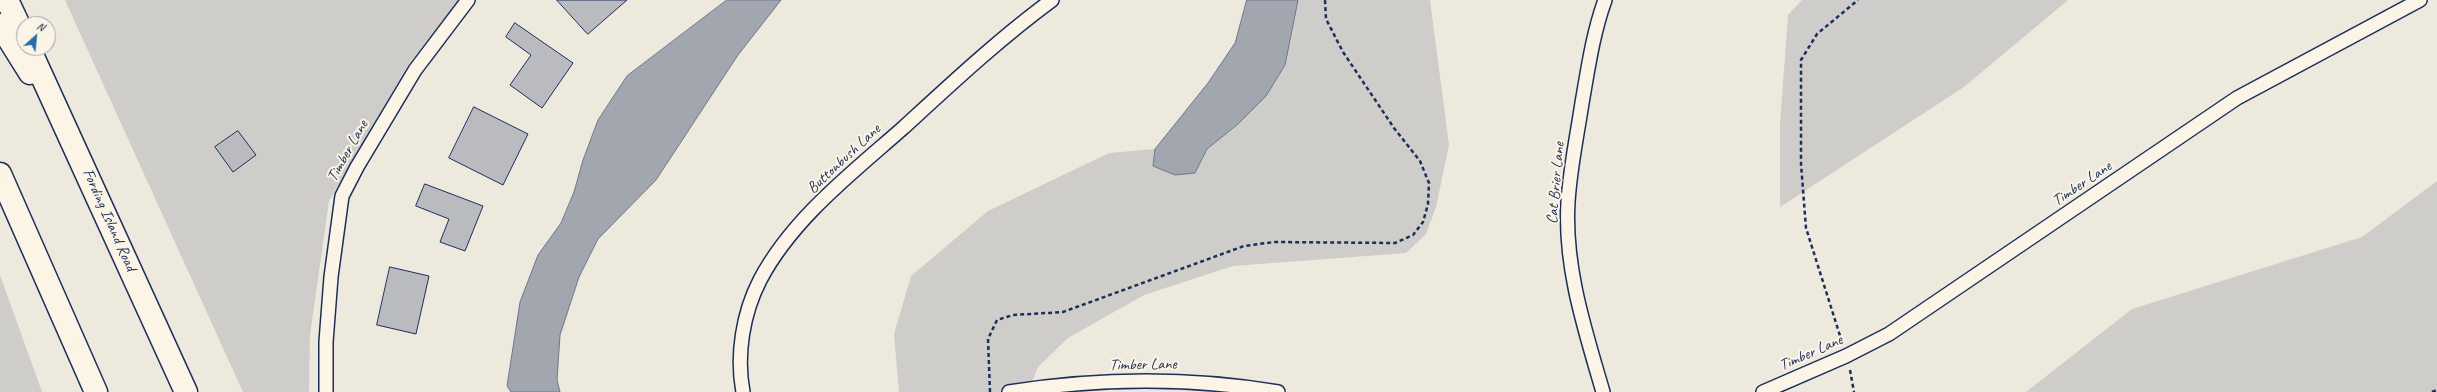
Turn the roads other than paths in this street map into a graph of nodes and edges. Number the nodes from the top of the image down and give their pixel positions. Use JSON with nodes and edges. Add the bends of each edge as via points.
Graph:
{"nodes":[{"id":1,"x":7,"y":0,"type":"edge"},
{"id":2,"x":468,"y":0,"type":"edge"},
{"id":3,"x":1052,"y":0,"type":"edge"},
{"id":4,"x":1605,"y":0,"type":"edge"},
{"id":5,"x":2420,"y":0,"type":"edge"},
{"id":6,"x":16,"y":19,"type":"edge"},
{"id":7,"x":0,"y":25,"type":"edge"},
{"id":8,"x":34,"y":56,"type":"edge"},
{"id":9,"x":77,"y":149,"type":"junction"},
{"id":10,"x":0,"y":174,"type":"edge"},
{"id":11,"x":96,"y":392,"type":"edge"},
{"id":12,"x":186,"y":392,"type":"edge"},
{"id":13,"x":326,"y":392,"type":"edge"},
{"id":14,"x":743,"y":392,"type":"edge"},
{"id":15,"x":1009,"y":392,"type":"edge"},
{"id":16,"x":1278,"y":392,"type":"edge"},
{"id":17,"x":1603,"y":392,"type":"edge"},
{"id":18,"x":1763,"y":392,"type":"edge"}],
"edges":[{"from":1,"to":6,"type":"highway"},
{"from":2,"to":13,"type":"street","name":"Timber Lane","via":[[415,70],[342,196],[331,277],[326,342]]},
{"from":3,"to":14,"type":"street","name":"Buttonbush Lane","via":[[993,46],[841,184],[815,209],[776,255],[754,293],[746,317],[741,370]]},
{"from":4,"to":17,"type":"street","name":"Cat Brier Lane","via":[[1585,86],[1571,172],[1568,218],[1570,261]]},
{"from":5,"to":18,"type":"street","name":"Timber Lane","via":[[2238,98],[2194,125],[1889,334],[1846,356]]},
{"from":7,"to":9,"type":"highway"},
{"from":8,"to":9,"type":"highway","name":"Fording Island Road"},
{"from":9,"to":12,"type":"highway","name":"Fording Island Road"},
{"from":10,"to":11,"type":"highway"},
{"from":15,"to":16,"type":"street","name":"Timber Lane","via":[[1073,384],[1166,381],[1207,383]]}]}
